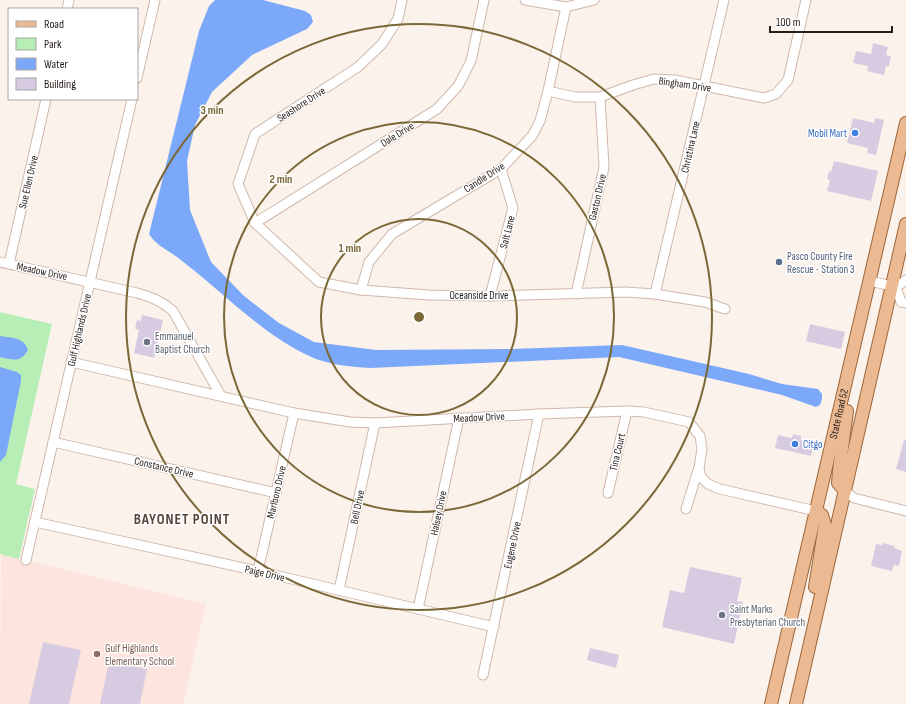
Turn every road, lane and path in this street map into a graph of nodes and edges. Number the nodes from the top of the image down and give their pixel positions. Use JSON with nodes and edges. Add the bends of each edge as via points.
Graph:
{"nodes":[{"id":1,"x":155,"y":0,"type":"edge"},
{"id":2,"x":402,"y":0,"type":"edge"},
{"id":3,"x":484,"y":0,"type":"edge"},
{"id":4,"x":525,"y":0,"type":"edge"},
{"id":5,"x":594,"y":0,"type":"edge"},
{"id":6,"x":724,"y":0,"type":"edge"},
{"id":7,"x":806,"y":0,"type":"edge"},
{"id":8,"x":566,"y":7,"type":"junction"},
{"id":9,"x":138,"y":74,"type":"edge"},
{"id":10,"x":704,"y":85,"type":"junction"},
{"id":11,"x":548,"y":91,"type":"junction"},
{"id":12,"x":600,"y":98,"type":"junction"},
{"id":13,"x":46,"y":100,"type":"edge"},
{"id":14,"x":132,"y":100,"type":"edge"},
{"id":15,"x":906,"y":123,"type":"edge"},
{"id":16,"x":501,"y":169,"type":"junction"},
{"id":17,"x":255,"y":223,"type":"junction"},
{"id":18,"x":906,"y":224,"type":"edge"},
{"id":19,"x":4,"y":263,"type":"edge"},
{"id":20,"x":906,"y":280,"type":"edge"},
{"id":21,"x":870,"y":281,"type":"junction"},
{"id":22,"x":90,"y":282,"type":"junction"},
{"id":23,"x":894,"y":286,"type":"junction"},
{"id":24,"x":362,"y":290,"type":"junction"},
{"id":25,"x":576,"y":294,"type":"junction"},
{"id":26,"x":656,"y":294,"type":"junction"},
{"id":27,"x":490,"y":296,"type":"junction"},
{"id":28,"x":906,"y":303,"type":"edge"},
{"id":29,"x":725,"y":309,"type":"dead end"},
{"id":30,"x":852,"y":358,"type":"junction"},
{"id":31,"x":71,"y":362,"type":"junction"},
{"id":32,"x":221,"y":396,"type":"junction"},
{"id":33,"x":627,"y":411,"type":"junction"},
{"id":34,"x":294,"y":413,"type":"junction"},
{"id":35,"x":539,"y":414,"type":"junction"},
{"id":36,"x":459,"y":418,"type":"junction"},
{"id":37,"x":375,"y":423,"type":"junction"},
{"id":38,"x":53,"y":442,"type":"junction"},
{"id":39,"x":699,"y":468,"type":"junction"},
{"id":40,"x":845,"y":491,"type":"junction"},
{"id":41,"x":276,"y":493,"type":"junction"},
{"id":42,"x":608,"y":493,"type":"dead end"},
{"id":43,"x":686,"y":509,"type":"dead end"},
{"id":44,"x":816,"y":511,"type":"junction"},
{"id":45,"x":906,"y":511,"type":"edge"},
{"id":46,"x":35,"y":522,"type":"junction"},
{"id":47,"x":26,"y":560,"type":"dead end"},
{"id":48,"x":258,"y":571,"type":"junction"},
{"id":49,"x":339,"y":590,"type":"junction"},
{"id":50,"x":418,"y":609,"type":"junction"},
{"id":51,"x":494,"y":627,"type":"junction"},
{"id":52,"x":812,"y":632,"type":"junction"},
{"id":53,"x":483,"y":676,"type":"dead end"},
{"id":54,"x":771,"y":704,"type":"edge"},
{"id":55,"x":796,"y":704,"type":"edge"}],
"edges":[{"from":1,"to":9,"type":"street"},
{"from":2,"to":17,"type":"street","name":"Seashore Drive","via":[[398,19],[382,44],[358,67],[255,134],[238,184]]},
{"from":3,"to":17,"type":"street","name":"Dale Drive","via":[[471,60],[458,86],[437,110]]},
{"from":4,"to":8,"type":"street"},
{"from":5,"to":8,"type":"street"},
{"from":6,"to":10,"type":"street","name":"Christina Lane"},
{"from":7,"to":10,"type":"street","name":"Bingham Drive","via":[[788,80],[776,94],[764,98]]},
{"from":8,"to":11,"type":"street","name":"Candle Drive"},
{"from":10,"to":12,"type":"street","name":"Bingham Drive","via":[[654,79]]},
{"from":10,"to":26,"type":"street","name":"Christina Lane"},
{"from":11,"to":12,"type":"street","name":"Bingham Drive","via":[[575,97]]},
{"from":11,"to":16,"type":"street","name":"Candle Drive","via":[[540,121],[532,136]]},
{"from":12,"to":25,"type":"street","name":"Gaston Drive","via":[[604,167]]},
{"from":13,"to":19,"type":"street","name":"Sue Ellen Drive"},
{"from":14,"to":22,"type":"street","name":"Gulf Highlands Drive"},
{"from":15,"to":21,"type":"main road","name":"State Road 52"},
{"from":16,"to":24,"type":"street","name":"Candle Drive","via":[[392,234],[369,262]]},
{"from":16,"to":27,"type":"street","name":"Salt Lane","via":[[513,208]]},
{"from":17,"to":24,"type":"street","name":"Oceanside Drive","via":[[319,282]]},
{"from":18,"to":23,"type":"main road","name":"State Road 52"},
{"from":19,"to":22,"type":"street","name":"Meadow Drive"},
{"from":20,"to":23,"type":"street"},
{"from":21,"to":23,"type":"street"},
{"from":21,"to":30,"type":"main road","name":"State Road 52"},
{"from":22,"to":31,"type":"street","name":"Gulf Highlands Drive"},
{"from":22,"to":32,"type":"street","name":"Meadow Drive","via":[[153,298],[165,304],[173,311]]},
{"from":23,"to":28,"type":"street","via":[[902,302]]},
{"from":23,"to":40,"type":"main road","name":"State Road 52"},
{"from":24,"to":27,"type":"street","name":"Oceanside Drive"},
{"from":25,"to":26,"type":"street","name":"Oceanside Drive"},
{"from":25,"to":27,"type":"street","name":"Oceanside Drive"},
{"from":26,"to":29,"type":"street","name":"Oceanside Drive","via":[[705,302]]},
{"from":30,"to":40,"type":"main road","via":[[851,387],[838,483]]},
{"from":30,"to":44,"type":"main road","name":"State Road 52"},
{"from":31,"to":32,"type":"street","name":"Meadow Drive"},
{"from":31,"to":38,"type":"street","name":"Gulf Highlands Drive"},
{"from":32,"to":34,"type":"street","name":"Meadow Drive"},
{"from":33,"to":35,"type":"street","name":"Meadow Drive"},
{"from":33,"to":39,"type":"street","name":"Meadow Drive","via":[[689,422],[700,436],[702,450]]},
{"from":33,"to":42,"type":"street","name":"Tina Court"},
{"from":34,"to":37,"type":"street","name":"Meadow Drive","via":[[350,422]]},
{"from":34,"to":41,"type":"street","name":"Marlboro Drive"},
{"from":35,"to":36,"type":"street","name":"Meadow Drive"},
{"from":35,"to":51,"type":"street","name":"Eugene Drive"},
{"from":36,"to":37,"type":"street","name":"Meadow Drive"},
{"from":36,"to":50,"type":"street","name":"Halsey Drive"},
{"from":37,"to":49,"type":"street","name":"Bell Drive"},
{"from":38,"to":41,"type":"street","name":"Constance Drive"},
{"from":38,"to":46,"type":"street","name":"Gulf Highlands Drive"},
{"from":39,"to":43,"type":"street","name":"Meadow Drive"},
{"from":39,"to":44,"type":"street","via":[[701,477],[708,484],[720,489]]},
{"from":40,"to":45,"type":"street","via":[[854,498]]},
{"from":40,"to":52,"type":"main road","name":"State Road 52"},
{"from":41,"to":48,"type":"street","name":"Marlboro Drive"},
{"from":44,"to":52,"type":"main road","via":[[822,514],[825,525],[811,610]]},
{"from":44,"to":54,"type":"main road","name":"State Road 52"},
{"from":46,"to":47,"type":"street","name":"Gulf Highlands Drive"},
{"from":46,"to":48,"type":"street","name":"Paige Drive"},
{"from":48,"to":49,"type":"street","name":"Paige Drive"},
{"from":49,"to":50,"type":"street","name":"Paige Drive"},
{"from":50,"to":51,"type":"street","name":"Paige Drive"},
{"from":51,"to":53,"type":"street","name":"Eugene Drive"},
{"from":52,"to":55,"type":"main road","name":"State Road 52"}]}
